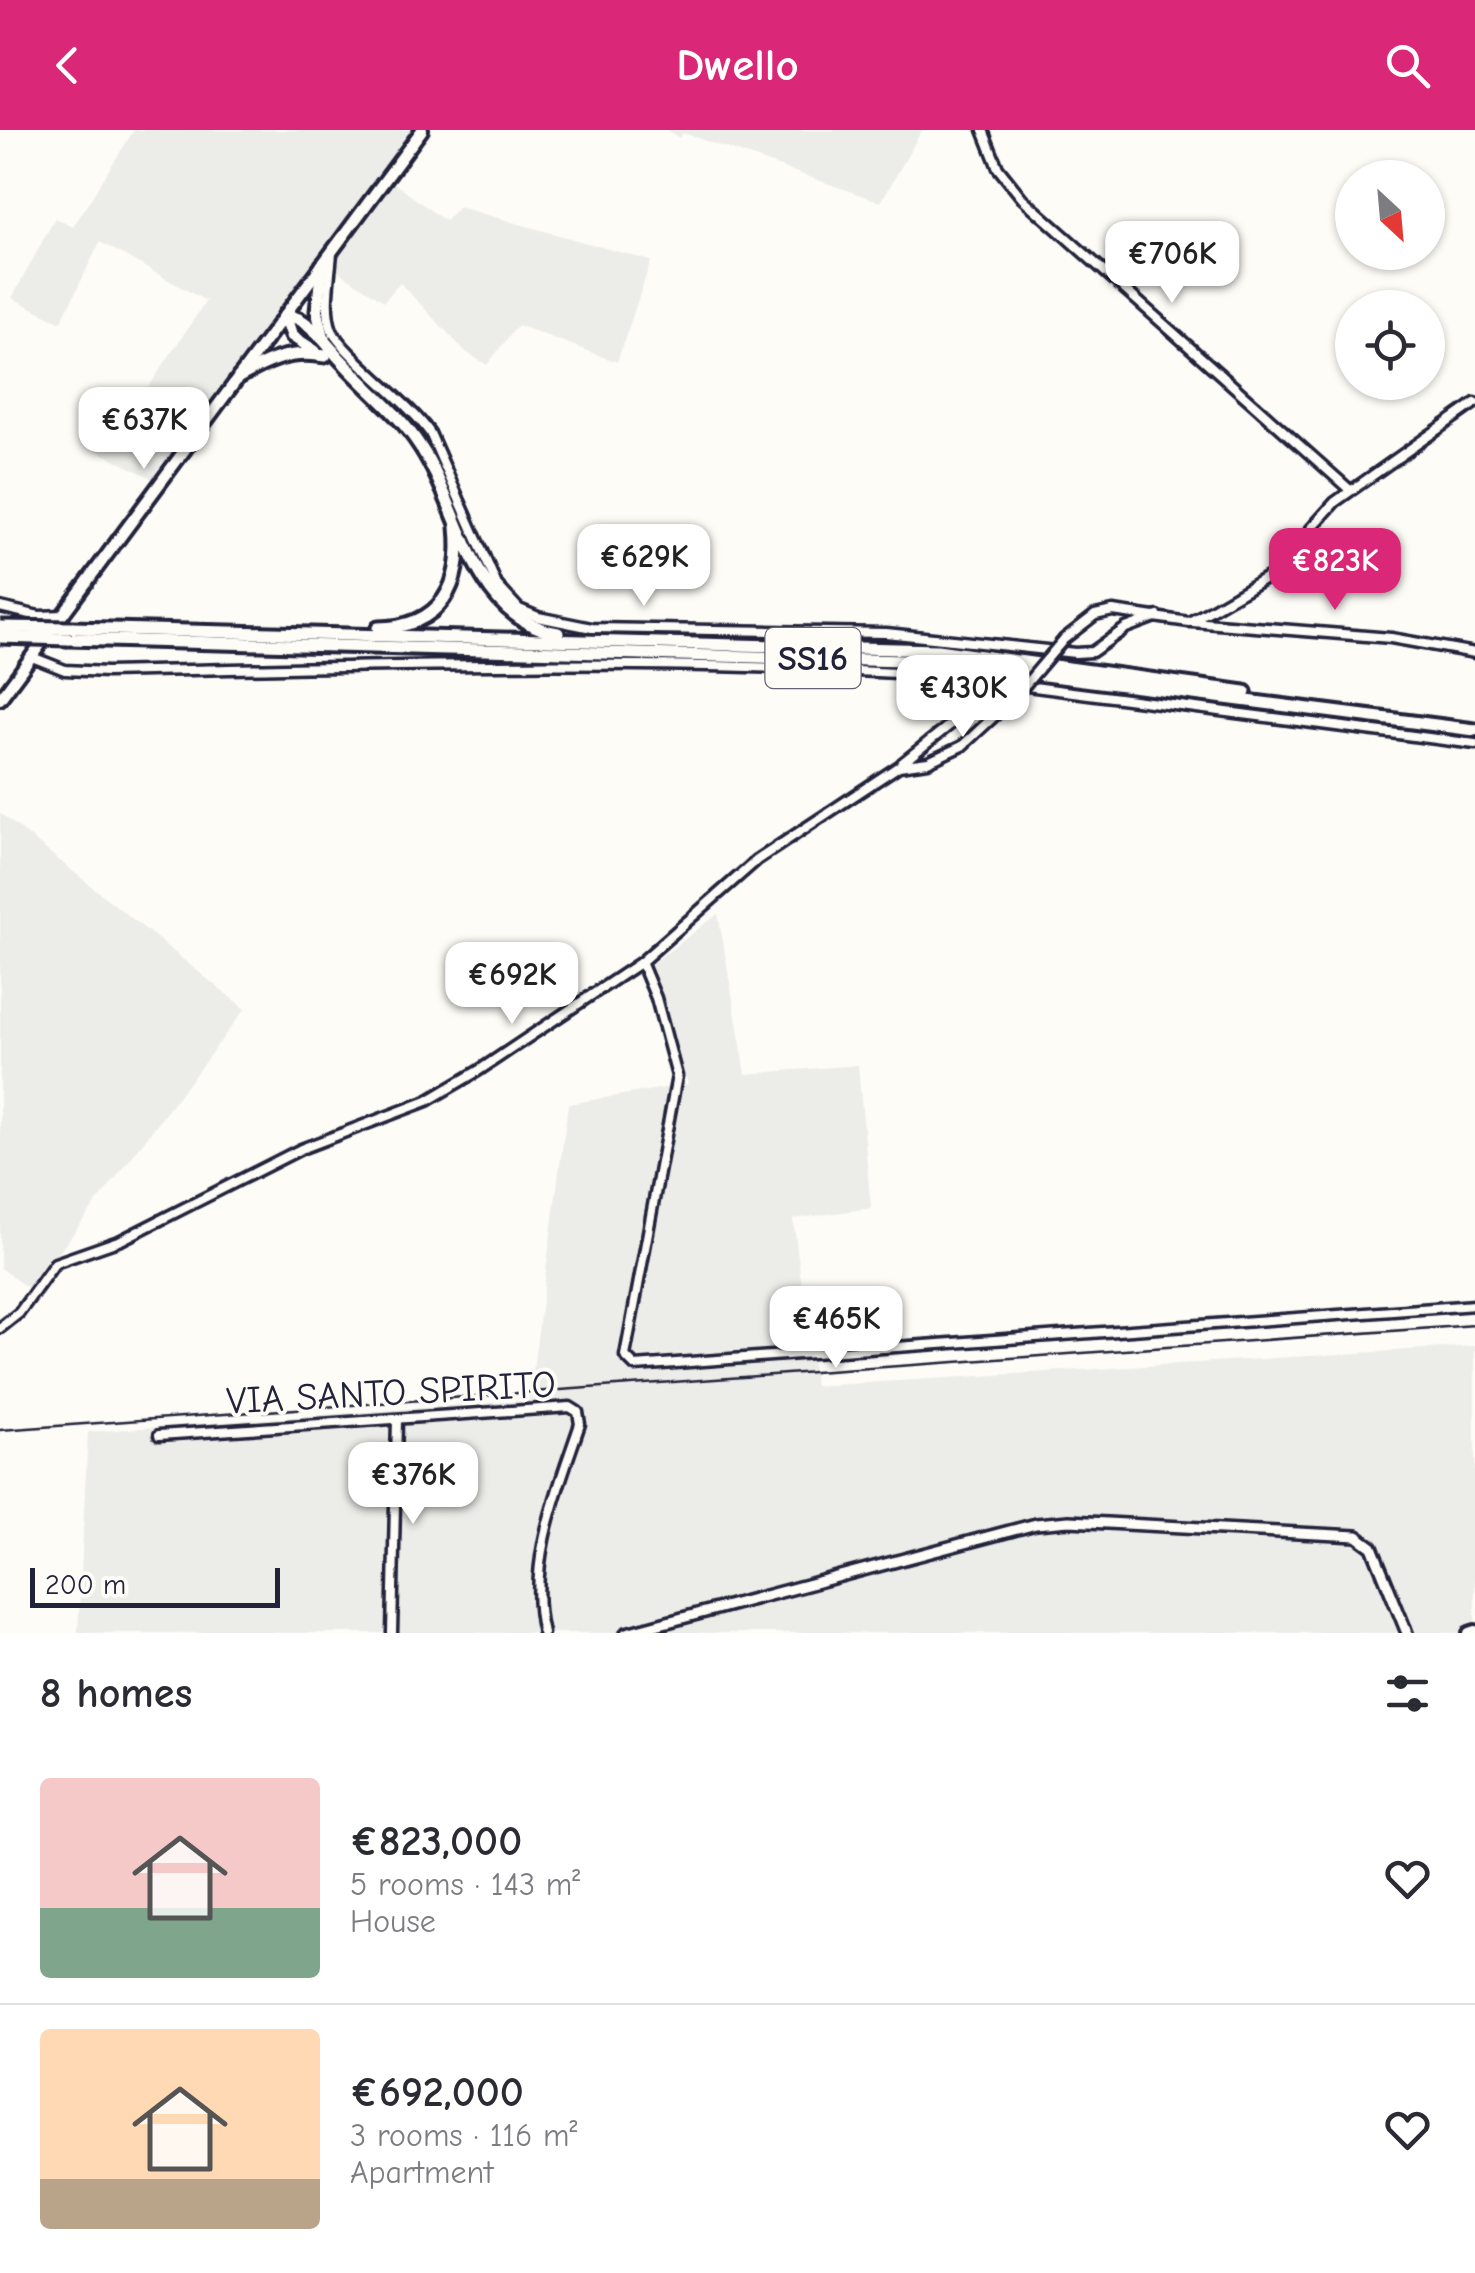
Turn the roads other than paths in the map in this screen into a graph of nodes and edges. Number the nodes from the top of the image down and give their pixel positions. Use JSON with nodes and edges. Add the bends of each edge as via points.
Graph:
{"nodes":[{"id":1,"x":422,"y":130,"type":"edge"},
{"id":2,"x":983,"y":130,"type":"edge"},
{"id":3,"x":332,"y":251,"type":"junction"},
{"id":4,"x":322,"y":265,"type":"junction"},
{"id":5,"x":285,"y":315,"type":"junction"},
{"id":6,"x":325,"y":349,"type":"junction"},
{"id":7,"x":240,"y":377,"type":"junction"},
{"id":8,"x":1475,"y":403,"type":"edge"},
{"id":9,"x":1350,"y":490,"type":"junction"},
{"id":10,"x":456,"y":518,"type":"junction"},
{"id":11,"x":0,"y":607,"type":"edge"},
{"id":12,"x":63,"y":615,"type":"junction"},
{"id":13,"x":1158,"y":616,"type":"junction"},
{"id":14,"x":1189,"y":622,"type":"junction"},
{"id":15,"x":0,"y":627,"type":"edge"},
{"id":16,"x":70,"y":634,"type":"junction"},
{"id":17,"x":263,"y":634,"type":"junction"},
{"id":18,"x":0,"y":638,"type":"edge"},
{"id":19,"x":610,"y":640,"type":"junction"},
{"id":20,"x":1475,"y":653,"type":"edge"},
{"id":21,"x":32,"y":657,"type":"junction"},
{"id":22,"x":993,"y":682,"type":"junction"},
{"id":23,"x":0,"y":699,"type":"edge"},
{"id":24,"x":1475,"y":726,"type":"edge"},
{"id":25,"x":1475,"y":744,"type":"edge"},
{"id":26,"x":898,"y":766,"type":"junction"},
{"id":27,"x":641,"y":962,"type":"junction"},
{"id":28,"x":1475,"y":1305,"type":"edge"},
{"id":29,"x":0,"y":1328,"type":"edge"},
{"id":30,"x":397,"y":1420,"type":"junction"},
{"id":31,"x":158,"y":1435,"type":"dead end"},
{"id":32,"x":392,"y":1633,"type":"edge"},
{"id":33,"x":544,"y":1633,"type":"edge"},
{"id":34,"x":626,"y":1633,"type":"edge"},
{"id":35,"x":1407,"y":1633,"type":"edge"}],
"edges":[{"from":1,"to":3,"type":"main road"},
{"from":2,"to":9,"type":"street","via":[[998,168],[1022,198]]},
{"from":3,"to":4,"type":"main road"},
{"from":3,"to":13,"type":"street","via":[[332,330],[430,433],[498,586],[520,609],[592,628],[886,633],[1074,653],[1092,652]]},
{"from":4,"to":5,"type":"main road"},
{"from":4,"to":6,"type":"highway","via":[[317,311]]},
{"from":5,"to":6,"type":"highway","number":"SS16","via":[[303,320]]},
{"from":5,"to":6,"type":"highway","number":"SS16","via":[[292,336]]},
{"from":5,"to":7,"type":"main road"},
{"from":6,"to":7,"type":"highway","number":"SS16","via":[[293,352]]},
{"from":6,"to":10,"type":"highway","number":"SS16","via":[[402,419]]},
{"from":7,"to":12,"type":"main road"},
{"from":8,"to":9,"type":"street"},
{"from":9,"to":14,"type":"street","via":[[1319,518],[1286,566]]},
{"from":10,"to":17,"type":"highway","number":"SS16","via":[[456,577],[436,609],[420,620]]},
{"from":10,"to":19,"type":"highway","number":"SS16","via":[[494,596],[519,622]]},
{"from":11,"to":12,"type":"street"},
{"from":12,"to":21,"type":"main road"},
{"from":13,"to":14,"type":"street"},
{"from":13,"to":26,"type":"street","bridge":true,"via":[[1096,616],[1064,639],[1014,698],[953,752]]},
{"from":14,"to":20,"type":"street","via":[[1391,638]]},
{"from":15,"to":16,"type":"highway","number":"SS16","bridge":true},
{"from":16,"to":17,"type":"highway","number":"SS16"},
{"from":16,"to":18,"type":"highway","number":"SS16","bridge":true},
{"from":16,"to":24,"type":"highway","number":"SS16","via":[[942,662]]},
{"from":17,"to":19,"type":"highway","number":"SS16"},
{"from":19,"to":24,"type":"highway","number":"SS16","via":[[937,650]]},
{"from":21,"to":22,"type":"street","via":[[65,670],[107,672],[523,664],[870,671]]},
{"from":21,"to":23,"type":"main road"},
{"from":22,"to":25,"type":"street"},
{"from":22,"to":26,"type":"street","via":[[985,697]]},
{"from":26,"to":27,"type":"street","via":[[757,860]]},
{"from":27,"to":28,"type":"street","via":[[678,1076],[625,1356],[635,1366]]},
{"from":27,"to":29,"type":"street","via":[[428,1102],[301,1149],[121,1240],[55,1263]]},
{"from":30,"to":31,"type":"street","name":"VIA SANTO SPIRITO"},
{"from":30,"to":32,"type":"street"},
{"from":30,"to":33,"type":"street","name":"VIA SANTO SPIRITO","via":[[570,1407],[578,1412],[542,1549]]},
{"from":34,"to":35,"type":"street","via":[[1002,1531],[1069,1521],[1357,1536],[1372,1548]]}]}
